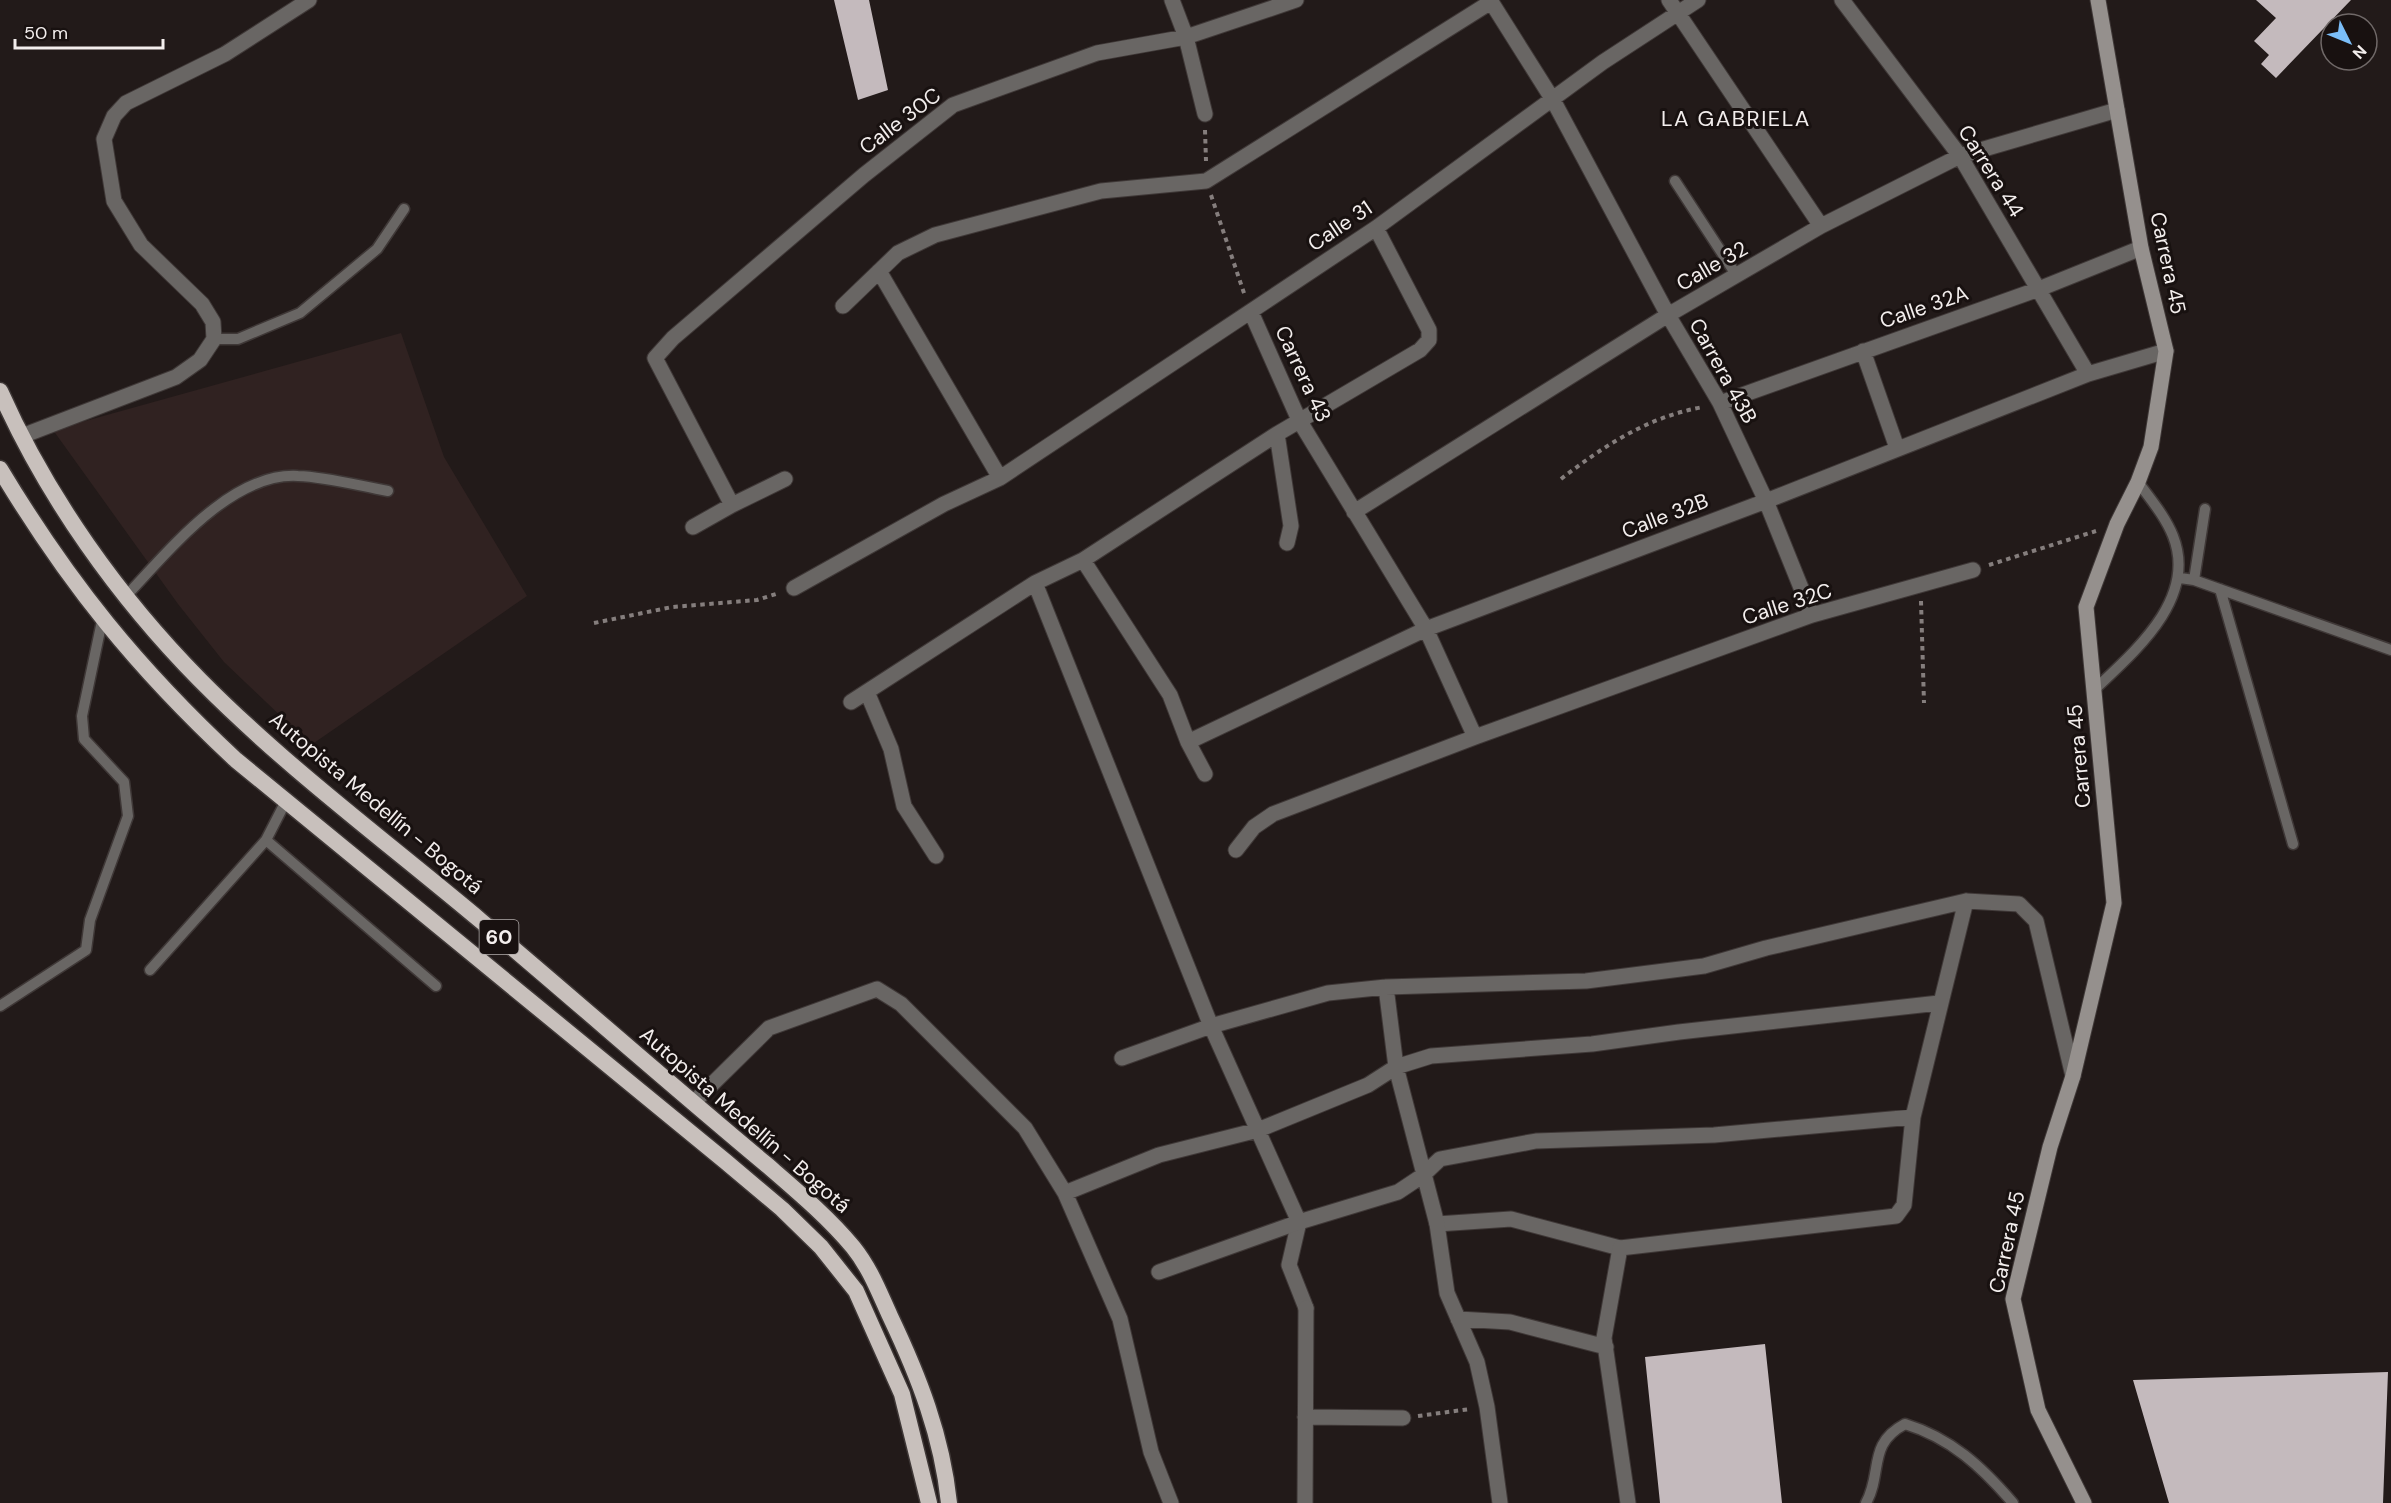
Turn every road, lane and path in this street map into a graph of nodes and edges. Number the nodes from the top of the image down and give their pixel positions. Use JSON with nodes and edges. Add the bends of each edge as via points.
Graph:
{"nodes":[{"id":1,"x":309,"y":0,"type":"edge"},
{"id":2,"x":1172,"y":0,"type":"edge"},
{"id":3,"x":1296,"y":0,"type":"edge"},
{"id":4,"x":1670,"y":0,"type":"edge"},
{"id":5,"x":1698,"y":0,"type":"edge"},
{"id":6,"x":1842,"y":0,"type":"edge"},
{"id":7,"x":2098,"y":0,"type":"edge"},
{"id":8,"x":1490,"y":1,"type":"edge"},
{"id":9,"x":1678,"y":14,"type":"junction"},
{"id":10,"x":1186,"y":37,"type":"junction"},
{"id":11,"x":1553,"y":100,"type":"junction"},
{"id":12,"x":2117,"y":110,"type":"junction"},
{"id":13,"x":1205,"y":114,"type":"joint"},
{"id":14,"x":1960,"y":156,"type":"junction"},
{"id":15,"x":1675,"y":181,"type":"dead end"},
{"id":16,"x":1206,"y":182,"type":"junction"},
{"id":17,"x":404,"y":209,"type":"dead end"},
{"id":18,"x":1821,"y":226,"type":"junction"},
{"id":19,"x":1376,"y":228,"type":"junction"},
{"id":20,"x":2141,"y":248,"type":"junction"},
{"id":21,"x":879,"y":271,"type":"junction"},
{"id":22,"x":1737,"y":276,"type":"junction"},
{"id":23,"x":2039,"y":289,"type":"junction"},
{"id":24,"x":843,"y":306,"type":"dead end"},
{"id":25,"x":1251,"y":312,"type":"junction"},
{"id":26,"x":1668,"y":315,"type":"junction"},
{"id":27,"x":214,"y":339,"type":"junction"},
{"id":28,"x":1863,"y":351,"type":"junction"},
{"id":29,"x":2166,"y":351,"type":"junction"},
{"id":30,"x":2088,"y":374,"type":"junction"},
{"id":31,"x":0,"y":391,"type":"edge"},
{"id":32,"x":1720,"y":404,"type":"junction"},
{"id":33,"x":1299,"y":420,"type":"junction"},
{"id":34,"x":1277,"y":434,"type":"junction"},
{"id":35,"x":22,"y":436,"type":"junction"},
{"id":36,"x":1897,"y":448,"type":"junction"},
{"id":37,"x":0,"y":469,"type":"edge"},
{"id":38,"x":785,"y":478,"type":"dead end"},
{"id":39,"x":1000,"y":478,"type":"junction"},
{"id":40,"x":1561,"y":479,"type":"dead end"},
{"id":41,"x":2138,"y":482,"type":"junction"},
{"id":42,"x":388,"y":491,"type":"dead end"},
{"id":43,"x":1766,"y":501,"type":"junction"},
{"id":44,"x":732,"y":505,"type":"junction"},
{"id":45,"x":2205,"y":509,"type":"dead end"},
{"id":46,"x":1354,"y":512,"type":"junction"},
{"id":47,"x":2117,"y":524,"type":"junction"},
{"id":48,"x":693,"y":527,"type":"dead end"},
{"id":49,"x":1287,"y":543,"type":"dead end"},
{"id":50,"x":1083,"y":560,"type":"junction"},
{"id":51,"x":1973,"y":570,"type":"joint"},
{"id":52,"x":2180,"y":578,"type":"junction"},
{"id":53,"x":2194,"y":580,"type":"junction"},
{"id":54,"x":1035,"y":583,"type":"junction"},
{"id":55,"x":1920,"y":585,"type":"junction"},
{"id":56,"x":794,"y":588,"type":"joint"},
{"id":57,"x":2220,"y":588,"type":"junction"},
{"id":58,"x":126,"y":596,"type":"junction"},
{"id":59,"x":1812,"y":615,"type":"junction"},
{"id":60,"x":102,"y":621,"type":"junction"},
{"id":61,"x":594,"y":623,"type":"dead end"},
{"id":62,"x":1426,"y":629,"type":"junction"},
{"id":63,"x":2391,"y":650,"type":"edge"},
{"id":64,"x":2094,"y":690,"type":"junction"},
{"id":65,"x":867,"y":692,"type":"junction"},
{"id":66,"x":851,"y":702,"type":"dead end"},
{"id":67,"x":1924,"y":703,"type":"dead end"},
{"id":68,"x":1475,"y":736,"type":"junction"},
{"id":69,"x":1188,"y":742,"type":"junction"},
{"id":70,"x":1205,"y":774,"type":"dead end"},
{"id":71,"x":286,"y":801,"type":"junction"},
{"id":72,"x":266,"y":840,"type":"junction"},
{"id":73,"x":2293,"y":844,"type":"dead end"},
{"id":74,"x":1236,"y":850,"type":"dead end"},
{"id":75,"x":936,"y":856,"type":"dead end"},
{"id":76,"x":1966,"y":901,"type":"junction"},
{"id":77,"x":150,"y":970,"type":"dead end"},
{"id":78,"x":436,"y":986,"type":"dead end"},
{"id":79,"x":1386,"y":987,"type":"junction"},
{"id":80,"x":1940,"y":1003,"type":"junction"},
{"id":81,"x":0,"y":1006,"type":"edge"},
{"id":82,"x":1211,"y":1026,"type":"junction"},
{"id":83,"x":1122,"y":1058,"type":"dead end"},
{"id":84,"x":1396,"y":1067,"type":"junction"},
{"id":85,"x":2073,"y":1076,"type":"junction"},
{"id":86,"x":693,"y":1103,"type":"junction"},
{"id":87,"x":1913,"y":1117,"type":"junction"},
{"id":88,"x":1258,"y":1130,"type":"junction"},
{"id":89,"x":1422,"y":1176,"type":"junction"},
{"id":90,"x":1065,"y":1192,"type":"junction"},
{"id":91,"x":1299,"y":1222,"type":"junction"},
{"id":92,"x":1437,"y":1224,"type":"junction"},
{"id":93,"x":1620,"y":1248,"type":"junction"},
{"id":94,"x":1159,"y":1272,"type":"dead end"},
{"id":95,"x":1458,"y":1319,"type":"junction"},
{"id":96,"x":1606,"y":1347,"type":"junction"},
{"id":97,"x":1487,"y":1407,"type":"junction"},
{"id":98,"x":1305,"y":1417,"type":"junction"},
{"id":99,"x":1403,"y":1418,"type":"joint"},
{"id":100,"x":929,"y":1503,"type":"edge"},
{"id":101,"x":949,"y":1503,"type":"edge"},
{"id":102,"x":1171,"y":1503,"type":"edge"},
{"id":103,"x":1305,"y":1503,"type":"edge"},
{"id":104,"x":1500,"y":1503,"type":"edge"},
{"id":105,"x":1628,"y":1503,"type":"edge"},
{"id":106,"x":1866,"y":1503,"type":"edge"},
{"id":107,"x":2013,"y":1503,"type":"edge"},
{"id":108,"x":2084,"y":1503,"type":"edge"}],
"edges":[{"from":1,"to":27,"type":"street","via":[[225,54],[126,103],[104,139],[114,201],[141,245],[202,304],[213,322]]},
{"from":2,"to":10,"type":"street"},
{"from":3,"to":10,"type":"street","name":"Calle 30C"},
{"from":4,"to":9,"type":"street"},
{"from":5,"to":9,"type":"street","name":"Calle 31"},
{"from":6,"to":14,"type":"street","name":"Carrera 44"},
{"from":7,"to":12,"type":"main road","name":"Carrera 45"},
{"from":8,"to":11,"type":"street","name":"Carrera 43B"},
{"from":8,"to":16,"type":"street"},
{"from":9,"to":11,"type":"street","name":"Calle 31"},
{"from":9,"to":18,"type":"street"},
{"from":10,"to":13,"type":"street"},
{"from":10,"to":44,"type":"street","name":"Calle 30C","via":[[1097,53],[953,105],[673,338],[655,358]]},
{"from":11,"to":19,"type":"street","name":"Calle 31"},
{"from":11,"to":26,"type":"street","name":"Carrera 43B"},
{"from":12,"to":14,"type":"street","name":"Calle 32"},
{"from":12,"to":20,"type":"main road","name":"Carrera 45"},
{"from":13,"to":16,"type":"path","name":"Carrera 43"},
{"from":14,"to":18,"type":"street","name":"Calle 32"},
{"from":14,"to":23,"type":"street","name":"Carrera 44"},
{"from":15,"to":22,"type":"lane"},
{"from":16,"to":21,"type":"street","via":[[1101,190],[935,234],[898,253]]},
{"from":16,"to":25,"type":"path","name":"Carrera 43"},
{"from":17,"to":27,"type":"lane","via":[[377,249],[300,313],[238,339]]},
{"from":18,"to":22,"type":"street","name":"Calle 32"},
{"from":19,"to":25,"type":"street","name":"Calle 31"},
{"from":19,"to":33,"type":"street","via":[[1429,330],[1429,340],[1420,350]]},
{"from":20,"to":23,"type":"street","name":"Calle 32A"},
{"from":20,"to":29,"type":"main road","name":"Carrera 45"},
{"from":21,"to":24,"type":"street"},
{"from":21,"to":39,"type":"street"},
{"from":22,"to":26,"type":"street","name":"Calle 32"},
{"from":23,"to":28,"type":"street","name":"Calle 32A"},
{"from":23,"to":30,"type":"street","name":"Carrera 44"},
{"from":25,"to":33,"type":"street","name":"Carrera 43"},
{"from":25,"to":39,"type":"street","name":"Calle 31"},
{"from":26,"to":32,"type":"street","name":"Carrera 43B"},
{"from":26,"to":46,"type":"street","name":"Calle 32"},
{"from":27,"to":35,"type":"street","via":[[200,360],[176,377]]},
{"from":28,"to":32,"type":"street","name":"Calle 32A"},
{"from":28,"to":36,"type":"street"},
{"from":29,"to":30,"type":"street","name":"Calle 32B"},
{"from":29,"to":41,"type":"main road","name":"Carrera 45","via":[[2151,447]]},
{"from":30,"to":36,"type":"street","name":"Calle 32B"},
{"from":31,"to":35,"type":"highway","name":"Autopista Medellín - Bogotá","number":"60"},
{"from":32,"to":40,"type":"path","via":[[1677,411],[1606,444]]},
{"from":32,"to":43,"type":"street","name":"Carrera 43B"},
{"from":33,"to":34,"type":"street"},
{"from":33,"to":46,"type":"street","name":"Carrera 43"},
{"from":34,"to":49,"type":"street","via":[[1291,526]]},
{"from":34,"to":50,"type":"street"},
{"from":35,"to":58,"type":"highway","name":"Autopista Medellín - Bogotá","number":"60","via":[[59,501]]},
{"from":36,"to":43,"type":"street","name":"Calle 32B"},
{"from":37,"to":60,"type":"highway","name":"Autopista Medellín - Bogotá","number":"60","via":[[40,536]]},
{"from":38,"to":44,"type":"street"},
{"from":39,"to":56,"type":"street","name":"Calle 31","via":[[944,504]]},
{"from":41,"to":47,"type":"main road","name":"Carrera 45"},
{"from":41,"to":52,"type":"lane","via":[[2174,538]]},
{"from":42,"to":58,"type":"lane","via":[[296,476],[247,486],[195,525]]},
{"from":43,"to":59,"type":"street","name":"Carrera 43B"},
{"from":43,"to":62,"type":"street","name":"Calle 32B"},
{"from":44,"to":48,"type":"street"},
{"from":45,"to":53,"type":"lane"},
{"from":46,"to":62,"type":"street","name":"Carrera 43"},
{"from":47,"to":51,"type":"path"},
{"from":47,"to":64,"type":"main road","name":"Carrera 45","via":[[2086,607]]},
{"from":50,"to":54,"type":"street"},
{"from":50,"to":69,"type":"street","via":[[1170,695]]},
{"from":51,"to":55,"type":"street","name":"Calle 32C"},
{"from":52,"to":53,"type":"lane"},
{"from":52,"to":64,"type":"lane","via":[[2163,616]]},
{"from":53,"to":57,"type":"lane"},
{"from":54,"to":65,"type":"street"},
{"from":54,"to":82,"type":"street"},
{"from":55,"to":59,"type":"street","name":"Calle 32C"},
{"from":55,"to":67,"type":"path"},
{"from":56,"to":61,"type":"path","via":[[757,600],[672,607]]},
{"from":57,"to":63,"type":"lane"},
{"from":57,"to":73,"type":"lane"},
{"from":58,"to":86,"type":"highway","name":"Autopista Medellín - Bogotá","number":"60","via":[[200,680],[282,755]]},
{"from":59,"to":68,"type":"street","name":"Calle 32C"},
{"from":60,"to":71,"type":"highway","name":"Autopista Medellín - Bogotá","number":"60","via":[[189,716]]},
{"from":60,"to":81,"type":"lane","via":[[82,716],[84,739],[124,782],[128,816],[90,920],[86,950]]},
{"from":62,"to":68,"type":"street","name":"Carrera 43"},
{"from":62,"to":69,"type":"street","name":"Calle 32B"},
{"from":64,"to":85,"type":"main road","name":"Carrera 45","via":[[2114,903]]},
{"from":65,"to":66,"type":"street"},
{"from":65,"to":75,"type":"street","via":[[891,749],[904,806]]},
{"from":68,"to":74,"type":"street","name":"Calle 32C","via":[[1273,814],[1254,827]]},
{"from":69,"to":70,"type":"street"},
{"from":71,"to":72,"type":"lane"},
{"from":71,"to":100,"type":"highway","name":"Autopista Medellín - Bogotá","number":"60","via":[[734,1167],[821,1247],[856,1291],[902,1394]]},
{"from":72,"to":77,"type":"lane"},
{"from":72,"to":78,"type":"lane"},
{"from":76,"to":79,"type":"street","via":[[1704,966],[1586,981]]},
{"from":76,"to":80,"type":"street"},
{"from":76,"to":85,"type":"street","via":[[2019,904],[2036,921]]},
{"from":79,"to":82,"type":"street","via":[[1328,993]]},
{"from":79,"to":84,"type":"street"},
{"from":80,"to":84,"type":"street","via":[[1593,1044],[1431,1056]]},
{"from":80,"to":87,"type":"street"},
{"from":82,"to":83,"type":"street"},
{"from":82,"to":88,"type":"street"},
{"from":84,"to":88,"type":"street","via":[[1368,1085]]},
{"from":84,"to":89,"type":"street"},
{"from":85,"to":108,"type":"main road","name":"Carrera 45","via":[[2050,1147],[2013,1299],[2038,1410]]},
{"from":86,"to":90,"type":"street","via":[[769,1028],[877,989],[901,1004],[1025,1128]]},
{"from":86,"to":101,"type":"highway","name":"Autopista Medellín - Bogotá","number":"60","via":[[823,1215],[873,1277],[924,1391],[945,1470]]},
{"from":87,"to":89,"type":"street","via":[[1714,1135],[1536,1141],[1440,1159]]},
{"from":87,"to":93,"type":"street","via":[[1904,1205],[1896,1216]]},
{"from":88,"to":90,"type":"street","via":[[1159,1155]]},
{"from":88,"to":91,"type":"street"},
{"from":89,"to":91,"type":"street","via":[[1398,1191]]},
{"from":89,"to":92,"type":"street"},
{"from":90,"to":102,"type":"street","via":[[1120,1319],[1151,1452]]},
{"from":91,"to":94,"type":"street"},
{"from":91,"to":98,"type":"street","via":[[1288,1265],[1306,1308]]},
{"from":92,"to":93,"type":"street","via":[[1511,1220]]},
{"from":92,"to":95,"type":"street","via":[[1447,1293]]},
{"from":93,"to":96,"type":"street","via":[[1604,1338]]},
{"from":95,"to":96,"type":"street","via":[[1510,1322]]},
{"from":95,"to":97,"type":"street","via":[[1477,1362]]},
{"from":96,"to":105,"type":"street"},
{"from":97,"to":99,"type":"path"},
{"from":97,"to":104,"type":"street"},
{"from":98,"to":99,"type":"street"},
{"from":98,"to":103,"type":"street"},
{"from":106,"to":107,"type":"lane","via":[[1884,1442],[1889,1432],[1905,1424],[1951,1444],[1985,1470]]}]}
